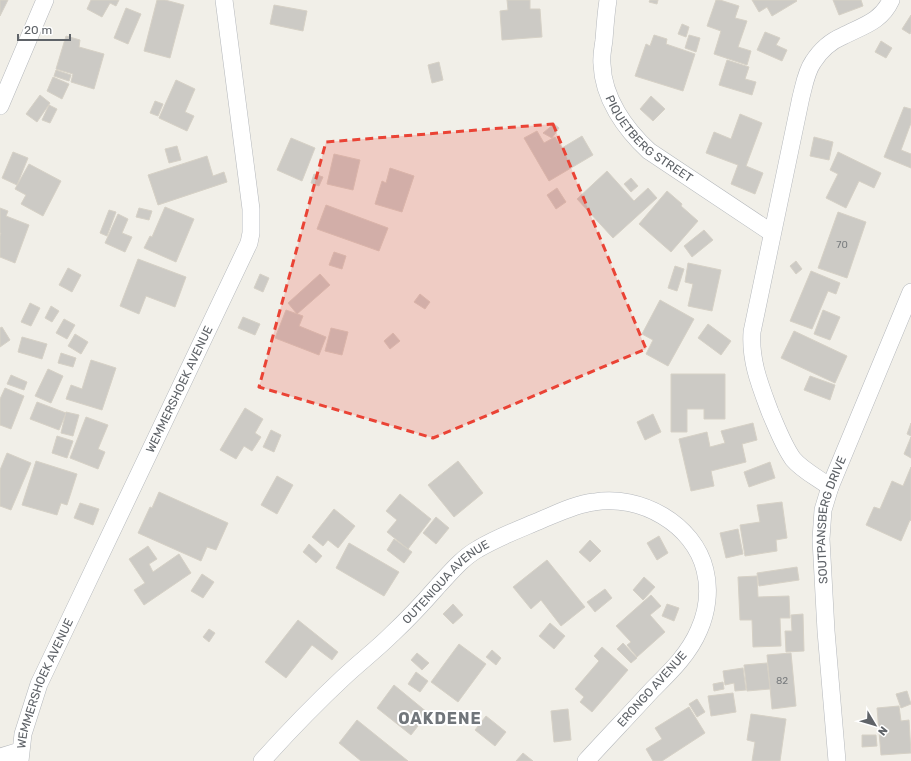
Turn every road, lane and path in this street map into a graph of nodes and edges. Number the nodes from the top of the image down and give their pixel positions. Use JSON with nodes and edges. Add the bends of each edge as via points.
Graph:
{"nodes":[{"id":1,"x":45,"y":0,"type":"edge"},
{"id":2,"x":224,"y":0,"type":"edge"},
{"id":3,"x":608,"y":0,"type":"edge"},
{"id":4,"x":891,"y":0,"type":"edge"},
{"id":5,"x":0,"y":106,"type":"edge"},
{"id":6,"x":772,"y":234,"type":"junction"},
{"id":7,"x":911,"y":292,"type":"edge"},
{"id":8,"x":830,"y":487,"type":"junction"},
{"id":9,"x":674,"y":524,"type":"joint"},
{"id":10,"x":20,"y":756,"type":"edge"},
{"id":11,"x":0,"y":757,"type":"edge"},
{"id":12,"x":262,"y":761,"type":"edge"},
{"id":13,"x":586,"y":761,"type":"edge"},
{"id":14,"x":837,"y":761,"type":"edge"}],
"edges":[{"from":1,"to":5,"type":"street"},
{"from":2,"to":10,"type":"street","name":"WEMMERSHOEK AVENUE","via":[[251,209],[249,243],[39,684],[23,734]]},
{"from":3,"to":6,"type":"street","name":"PIQUETBERG STREET","via":[[603,76],[612,102],[632,134],[649,151]]},
{"from":4,"to":6,"type":"street","via":[[874,21],[836,39],[820,52],[812,63],[801,97]]},
{"from":6,"to":8,"type":"street","via":[[752,332],[755,372],[777,429],[790,454],[799,465]]},
{"from":7,"to":8,"type":"street","name":"SOUTPANSBERG DRIVE"},
{"from":8,"to":14,"type":"street","name":"SOUTPANSBERG DRIVE","via":[[823,510],[821,539]]},
{"from":9,"to":12,"type":"street","name":"OUTENIQUA AVENUE","via":[[656,512],[638,505],[594,502],[561,512],[477,550],[459,564],[391,636],[307,712]]},
{"from":9,"to":13,"type":"street","name":"ERONGO AVENUE","via":[[695,546],[705,571],[707,597],[702,624],[689,649],[677,664]]},
{"from":10,"to":11,"type":"street"}]}
